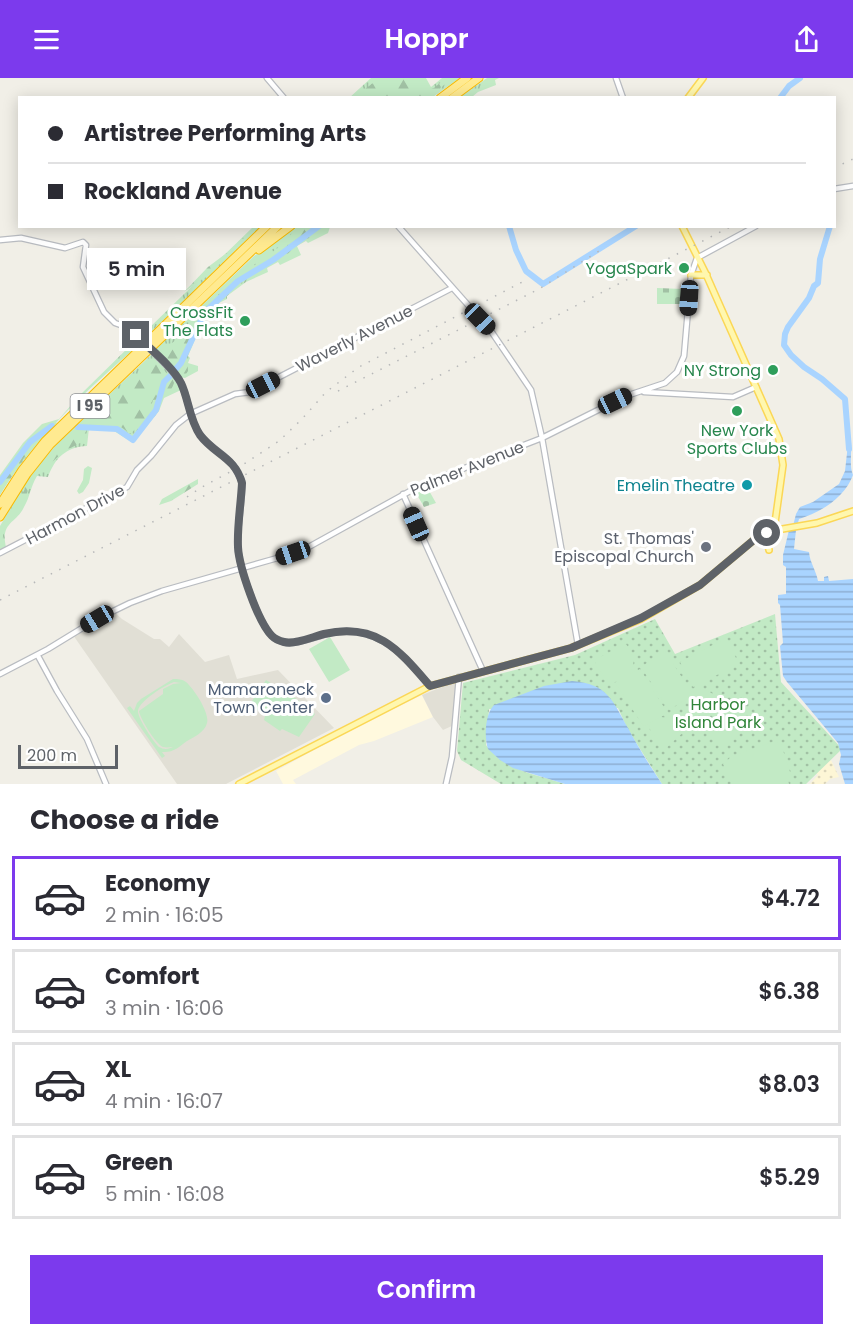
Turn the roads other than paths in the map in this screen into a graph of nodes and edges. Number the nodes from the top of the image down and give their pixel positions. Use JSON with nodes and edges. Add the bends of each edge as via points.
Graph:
{"nodes":[{"id":1,"x":267,"y":78,"type":"edge"},
{"id":2,"x":467,"y":78,"type":"edge"},
{"id":3,"x":480,"y":78,"type":"edge"},
{"id":4,"x":616,"y":78,"type":"edge"},
{"id":5,"x":704,"y":78,"type":"edge"},
{"id":6,"x":282,"y":96,"type":"edge"},
{"id":7,"x":443,"y":96,"type":"edge"},
{"id":8,"x":455,"y":96,"type":"edge"},
{"id":9,"x":622,"y":96,"type":"edge"},
{"id":10,"x":690,"y":96,"type":"edge"},
{"id":11,"x":853,"y":186,"type":"edge"},
{"id":12,"x":836,"y":189,"type":"edge"},
{"id":13,"x":265,"y":228,"type":"edge"},
{"id":14,"x":276,"y":228,"type":"edge"},
{"id":15,"x":288,"y":228,"type":"edge"},
{"id":16,"x":401,"y":228,"type":"edge"},
{"id":17,"x":683,"y":228,"type":"edge"},
{"id":18,"x":752,"y":228,"type":"edge"},
{"id":19,"x":0,"y":240,"type":"edge"},
{"id":20,"x":697,"y":258,"type":"junction"},
{"id":21,"x":691,"y":274,"type":"junction"},
{"id":22,"x":707,"y":275,"type":"junction"},
{"id":23,"x":220,"y":282,"type":"junction"},
{"id":24,"x":452,"y":288,"type":"junction"},
{"id":25,"x":756,"y":387,"type":"junction"},
{"id":26,"x":640,"y":392,"type":"junction"},
{"id":27,"x":190,"y":414,"type":"junction"},
{"id":28,"x":542,"y":438,"type":"junction"},
{"id":29,"x":403,"y":494,"type":"junction"},
{"id":30,"x":0,"y":504,"type":"edge"},
{"id":31,"x":853,"y":511,"type":"edge"},
{"id":32,"x":0,"y":518,"type":"edge"},
{"id":33,"x":774,"y":530,"type":"junction"},
{"id":34,"x":755,"y":539,"type":"junction"},
{"id":35,"x":770,"y":550,"type":"dead end"},
{"id":36,"x":0,"y":553,"type":"edge"},
{"id":37,"x":242,"y":568,"type":"junction"},
{"id":38,"x":578,"y":645,"type":"junction"},
{"id":39,"x":38,"y":656,"type":"junction"},
{"id":40,"x":483,"y":671,"type":"junction"},
{"id":41,"x":0,"y":674,"type":"edge"},
{"id":42,"x":459,"y":677,"type":"junction"},
{"id":43,"x":430,"y":686,"type":"junction"},
{"id":44,"x":106,"y":784,"type":"edge"},
{"id":45,"x":239,"y":784,"type":"edge"},
{"id":46,"x":444,"y":784,"type":"edge"}],
"edges":[{"from":1,"to":6,"type":"street"},
{"from":2,"to":7,"type":"highway"},
{"from":3,"to":8,"type":"highway"},
{"from":4,"to":9,"type":"street"},
{"from":5,"to":10,"type":"main road"},
{"from":11,"to":12,"type":"street"},
{"from":13,"to":30,"type":"highway","number":"I 95","via":[[45,441]]},
{"from":14,"to":23,"type":"highway","number":"I 95"},
{"from":15,"to":23,"type":"highway"},
{"from":16,"to":24,"type":"street"},
{"from":17,"to":20,"type":"main road"},
{"from":18,"to":20,"type":"street"},
{"from":19,"to":27,"type":"street","bridge":true,"via":[[21,238],[64,248],[83,242],[83,267],[104,312],[136,335],[180,382]]},
{"from":20,"to":21,"type":"street"},
{"from":20,"to":22,"type":"main road"},
{"from":21,"to":22,"type":"main road"},
{"from":21,"to":26,"type":"street","name":"Palmer Avenue","via":[[681,366],[665,383]]},
{"from":22,"to":25,"type":"main road"},
{"from":23,"to":32,"type":"highway","number":"I 95","via":[[50,445]]},
{"from":24,"to":27,"type":"street","name":"Waverly Avenue","via":[[250,392],[235,394]]},
{"from":24,"to":28,"type":"street","via":[[500,342],[528,385]]},
{"from":25,"to":26,"type":"street","name":"Palmer Avenue","via":[[734,397]]},
{"from":25,"to":33,"type":"main road","via":[[781,449],[782,475]]},
{"from":26,"to":28,"type":"street","name":"Palmer Avenue"},
{"from":27,"to":36,"type":"street","name":"Harmon Drive","via":[[171,429],[128,487]]},
{"from":27,"to":37,"type":"street","bridge":true,"via":[[199,434],[233,465],[242,481],[238,539]]},
{"from":28,"to":29,"type":"street","name":"Palmer Avenue"},
{"from":28,"to":38,"type":"street"},
{"from":29,"to":37,"type":"street","name":"Palmer Avenue","via":[[313,545]]},
{"from":29,"to":40,"type":"street"},
{"from":31,"to":33,"type":"main road","via":[[817,523]]},
{"from":33,"to":34,"type":"main road"},
{"from":34,"to":35,"type":"main road","via":[[763,540]]},
{"from":34,"to":38,"type":"main road","via":[[688,593]]},
{"from":37,"to":39,"type":"street","name":"Palmer Avenue","via":[[130,603]]},
{"from":37,"to":43,"type":"street","via":[[255,605],[273,637],[289,643],[348,630],[373,636],[403,654]]},
{"from":38,"to":40,"type":"main road"},
{"from":39,"to":41,"type":"street","name":"Palmer Avenue"},
{"from":39,"to":44,"type":"street","via":[[87,739]]},
{"from":40,"to":42,"type":"main road"},
{"from":42,"to":43,"type":"main road"},
{"from":42,"to":46,"type":"street"},
{"from":43,"to":45,"type":"main road"}]}
